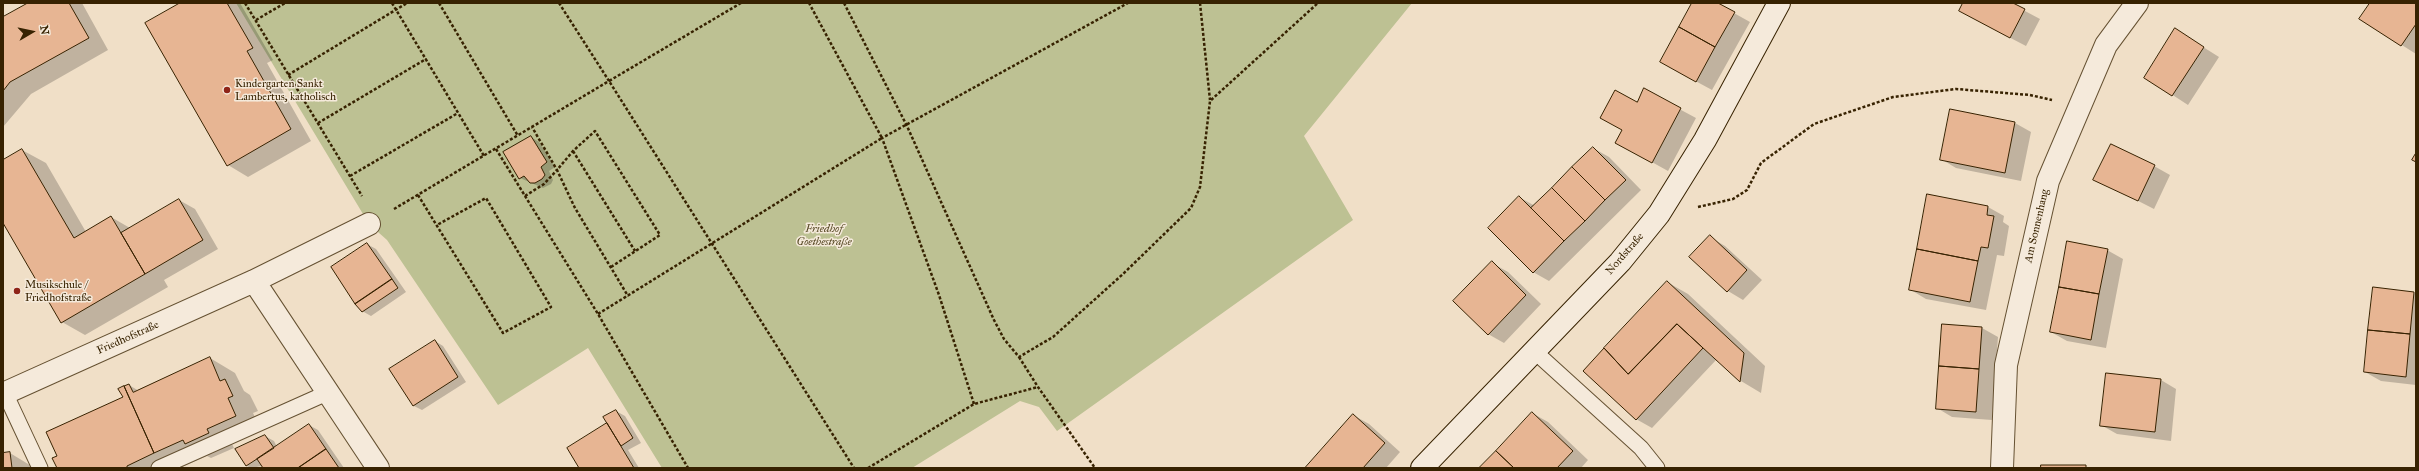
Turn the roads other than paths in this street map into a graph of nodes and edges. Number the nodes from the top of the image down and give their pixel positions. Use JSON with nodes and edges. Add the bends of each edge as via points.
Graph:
{"nodes":[{"id":1,"x":1779,"y":3,"type":"edge"},
{"id":2,"x":2137,"y":3,"type":"edge"},
{"id":3,"x":372,"y":222,"type":"road end"},
{"id":4,"x":254,"y":282,"type":"junction"},
{"id":5,"x":1533,"y":350,"type":"junction"},
{"id":6,"x":327,"y":393,"type":"junction"},
{"id":7,"x":4,"y":394,"type":"edge"},
{"id":8,"x":40,"y":468,"type":"edge"},
{"id":9,"x":159,"y":468,"type":"edge"},
{"id":10,"x":378,"y":468,"type":"edge"},
{"id":11,"x":1422,"y":468,"type":"edge"},
{"id":12,"x":1657,"y":468,"type":"edge"},
{"id":13,"x":2002,"y":468,"type":"edge"}],
"edges":[{"from":1,"to":5,"type":"street","name":"Nordstraße","via":[[1705,140],[1659,214],[1620,262]]},
{"from":2,"to":13,"type":"street","name":"Am Sonnenhang","via":[[2106,45],[2048,181],[2006,365]]},
{"from":3,"to":4,"type":"street","name":"Friedhofstraße"},
{"from":4,"to":6,"type":"street"},
{"from":4,"to":7,"type":"street","name":"Friedhofstraße"},
{"from":5,"to":11,"type":"street","name":"Nordstraße"},
{"from":5,"to":12,"type":"lane","via":[[1641,448]]},
{"from":6,"to":9,"type":"lane"},
{"from":6,"to":10,"type":"street"},
{"from":7,"to":8,"type":"lane"}]}
